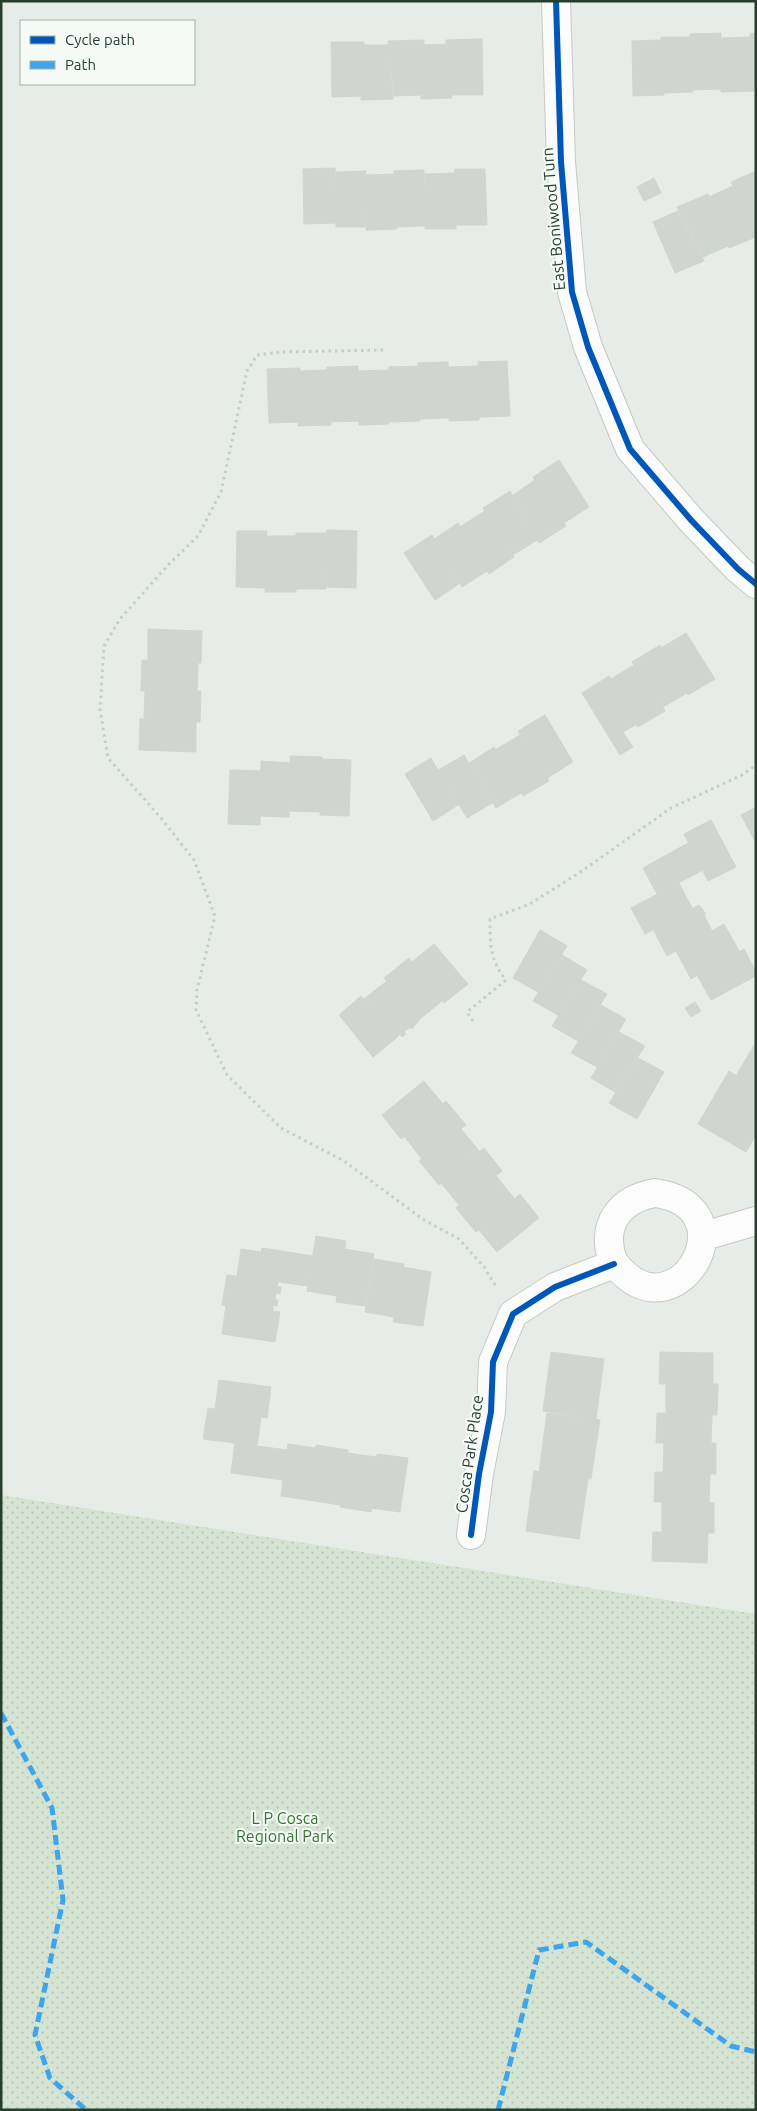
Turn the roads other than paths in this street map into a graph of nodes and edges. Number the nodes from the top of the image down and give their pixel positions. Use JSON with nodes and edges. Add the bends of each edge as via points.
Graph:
{"nodes":[{"id":1,"x":556,"y":1,"type":"edge"},
{"id":2,"x":756,"y":584,"type":"edge"},
{"id":3,"x":756,"y":1221,"type":"edge"},
{"id":4,"x":704,"y":1236,"type":"junction"},
{"id":5,"x":614,"y":1264,"type":"junction"},
{"id":6,"x":471,"y":1535,"type":"dead end"}],
"edges":[{"from":1,"to":2,"type":"street","name":"East Boniwood Turn","via":[[561,162],[572,292],[588,347],[630,449],[691,520]]},
{"from":3,"to":4,"type":"street"},
{"from":4,"to":5,"type":"street","via":[[696,1264],[685,1276],[670,1284],[653,1286],[637,1283]]},
{"from":4,"to":5,"type":"street","via":[[697,1218],[671,1195],[639,1196],[618,1211],[609,1233],[609,1249]]},
{"from":5,"to":6,"type":"street","name":"Cosca Park Place","via":[[555,1287],[513,1314],[493,1362],[491,1412]]}]}
